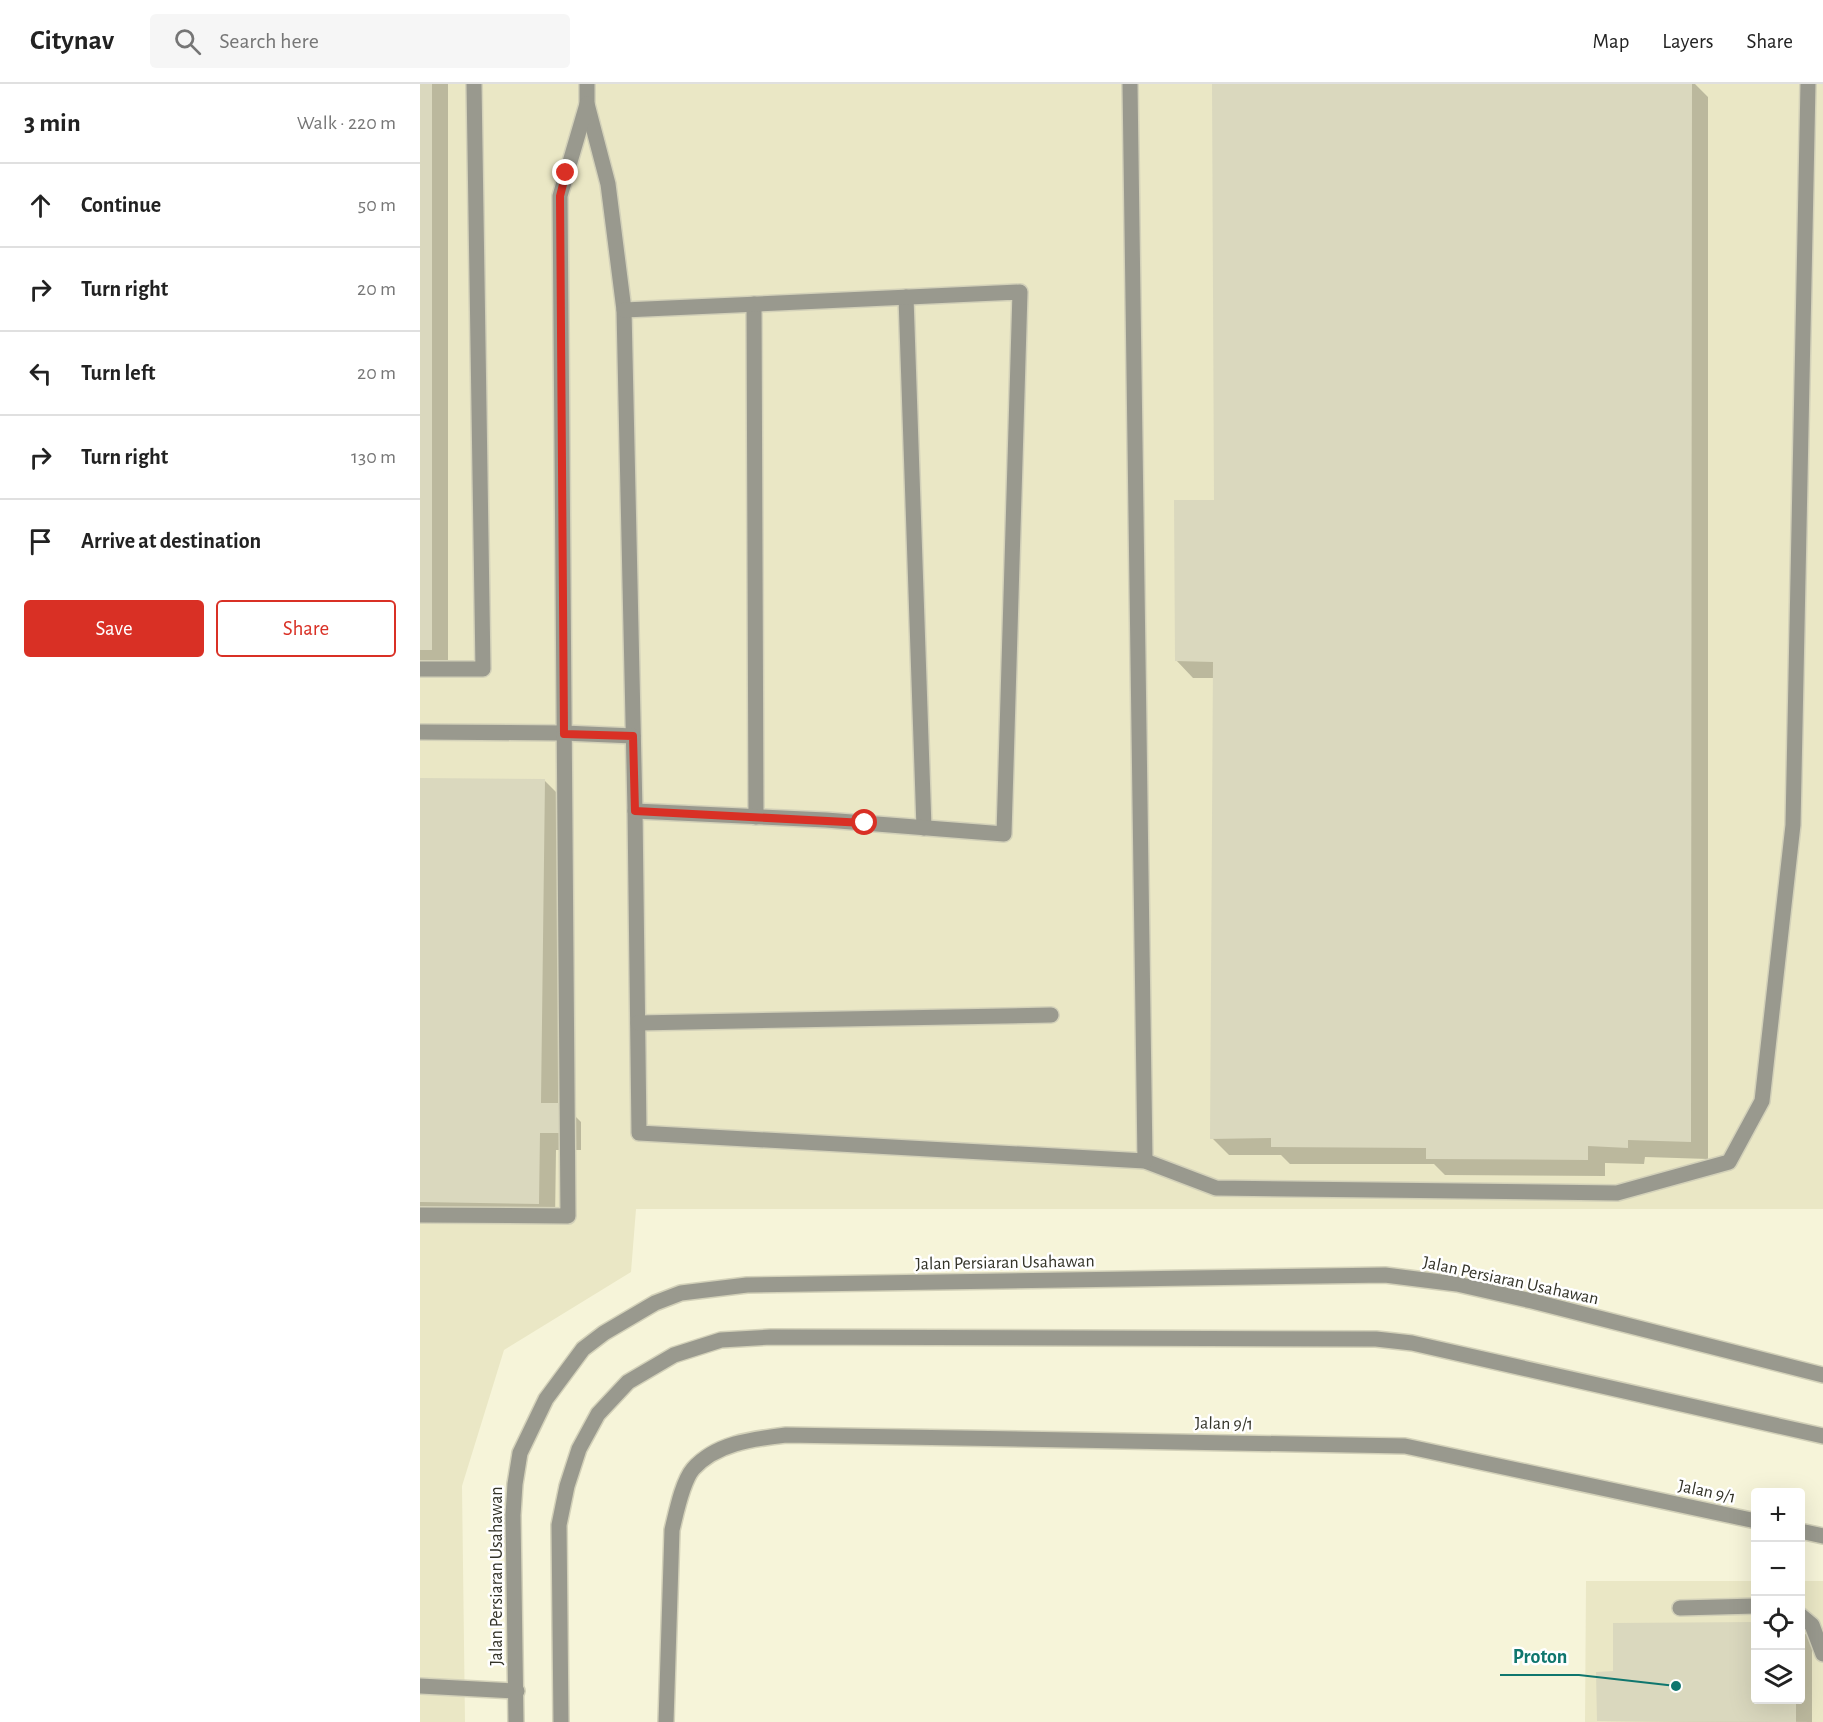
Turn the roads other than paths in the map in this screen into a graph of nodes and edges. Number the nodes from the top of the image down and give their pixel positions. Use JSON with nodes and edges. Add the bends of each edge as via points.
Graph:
{"nodes":[{"id":1,"x":474,"y":84,"type":"edge"},
{"id":2,"x":587,"y":84,"type":"edge"},
{"id":3,"x":1130,"y":84,"type":"edge"},
{"id":4,"x":1808,"y":84,"type":"edge"},
{"id":5,"x":587,"y":104,"type":"junction"},
{"id":6,"x":906,"y":297,"type":"junction"},
{"id":7,"x":754,"y":304,"type":"junction"},
{"id":8,"x":624,"y":310,"type":"junction"},
{"id":9,"x":420,"y":669,"type":"edge"},
{"id":10,"x":420,"y":732,"type":"edge"},
{"id":11,"x":564,"y":734,"type":"junction"},
{"id":12,"x":633,"y":736,"type":"junction"},
{"id":13,"x":635,"y":811,"type":"junction"},
{"id":14,"x":756,"y":817,"type":"junction"},
{"id":15,"x":924,"y":828,"type":"junction"},
{"id":16,"x":1051,"y":1015,"type":"dead end"},
{"id":17,"x":638,"y":1023,"type":"junction"},
{"id":18,"x":1145,"y":1161,"type":"junction"},
{"id":19,"x":420,"y":1215,"type":"edge"},
{"id":20,"x":1823,"y":1375,"type":"edge"},
{"id":21,"x":1823,"y":1436,"type":"edge"},
{"id":22,"x":1751,"y":1520,"type":"edge"},
{"id":23,"x":1805,"y":1532,"type":"edge"},
{"id":24,"x":1823,"y":1536,"type":"edge"},
{"id":25,"x":1751,"y":1606,"type":"edge"},
{"id":26,"x":1680,"y":1608,"type":"dead end"},
{"id":27,"x":1805,"y":1619,"type":"edge"},
{"id":28,"x":1823,"y":1654,"type":"edge"},
{"id":29,"x":420,"y":1686,"type":"edge"},
{"id":30,"x":517,"y":1691,"type":"junction"},
{"id":31,"x":516,"y":1722,"type":"edge"},
{"id":32,"x":561,"y":1722,"type":"edge"},
{"id":33,"x":666,"y":1722,"type":"edge"}],
"edges":[{"from":1,"to":9,"type":"street","via":[[483,669]]},
{"from":2,"to":5,"type":"street"},
{"from":3,"to":18,"type":"street"},
{"from":4,"to":18,"type":"street","via":[[1793,825],[1762,1101],[1729,1162],[1617,1193],[1216,1188]]},
{"from":5,"to":8,"type":"street","via":[[608,184]]},
{"from":5,"to":11,"type":"street","via":[[560,196]]},
{"from":6,"to":7,"type":"street"},
{"from":6,"to":15,"type":"street"},
{"from":6,"to":15,"type":"street","via":[[1020,292],[1004,834]]},
{"from":7,"to":8,"type":"street"},
{"from":7,"to":14,"type":"street"},
{"from":8,"to":12,"type":"street"},
{"from":10,"to":11,"type":"street"},
{"from":11,"to":12,"type":"street"},
{"from":11,"to":19,"type":"street","via":[[568,1216]]},
{"from":12,"to":13,"type":"street"},
{"from":13,"to":14,"type":"street"},
{"from":13,"to":17,"type":"street"},
{"from":14,"to":15,"type":"street"},
{"from":16,"to":17,"type":"street"},
{"from":17,"to":18,"type":"street","via":[[639,1133]]},
{"from":20,"to":30,"type":"street","name":"Jalan Persiaran Usahawan","via":[[1532,1301],[1456,1284],[1385,1275],[747,1285],[681,1293],[628,1317],[583,1349],[546,1399],[520,1453],[513,1515]]},
{"from":21,"to":32,"type":"street","via":[[1413,1343],[1376,1339],[721,1340],[674,1355],[628,1382],[598,1414],[579,1449],[559,1525]]},
{"from":22,"to":33,"type":"street","name":"Jalan 9/1","via":[[1405,1446],[786,1435],[752,1440],[718,1449],[692,1470],[679,1500],[672,1530]]},
{"from":23,"to":24,"type":"street"},
{"from":25,"to":26,"type":"street"},
{"from":27,"to":28,"type":"street","via":[[1812,1625]]},
{"from":29,"to":30,"type":"street"},
{"from":30,"to":31,"type":"street","name":"Jalan Persiaran Usahawan"}]}
